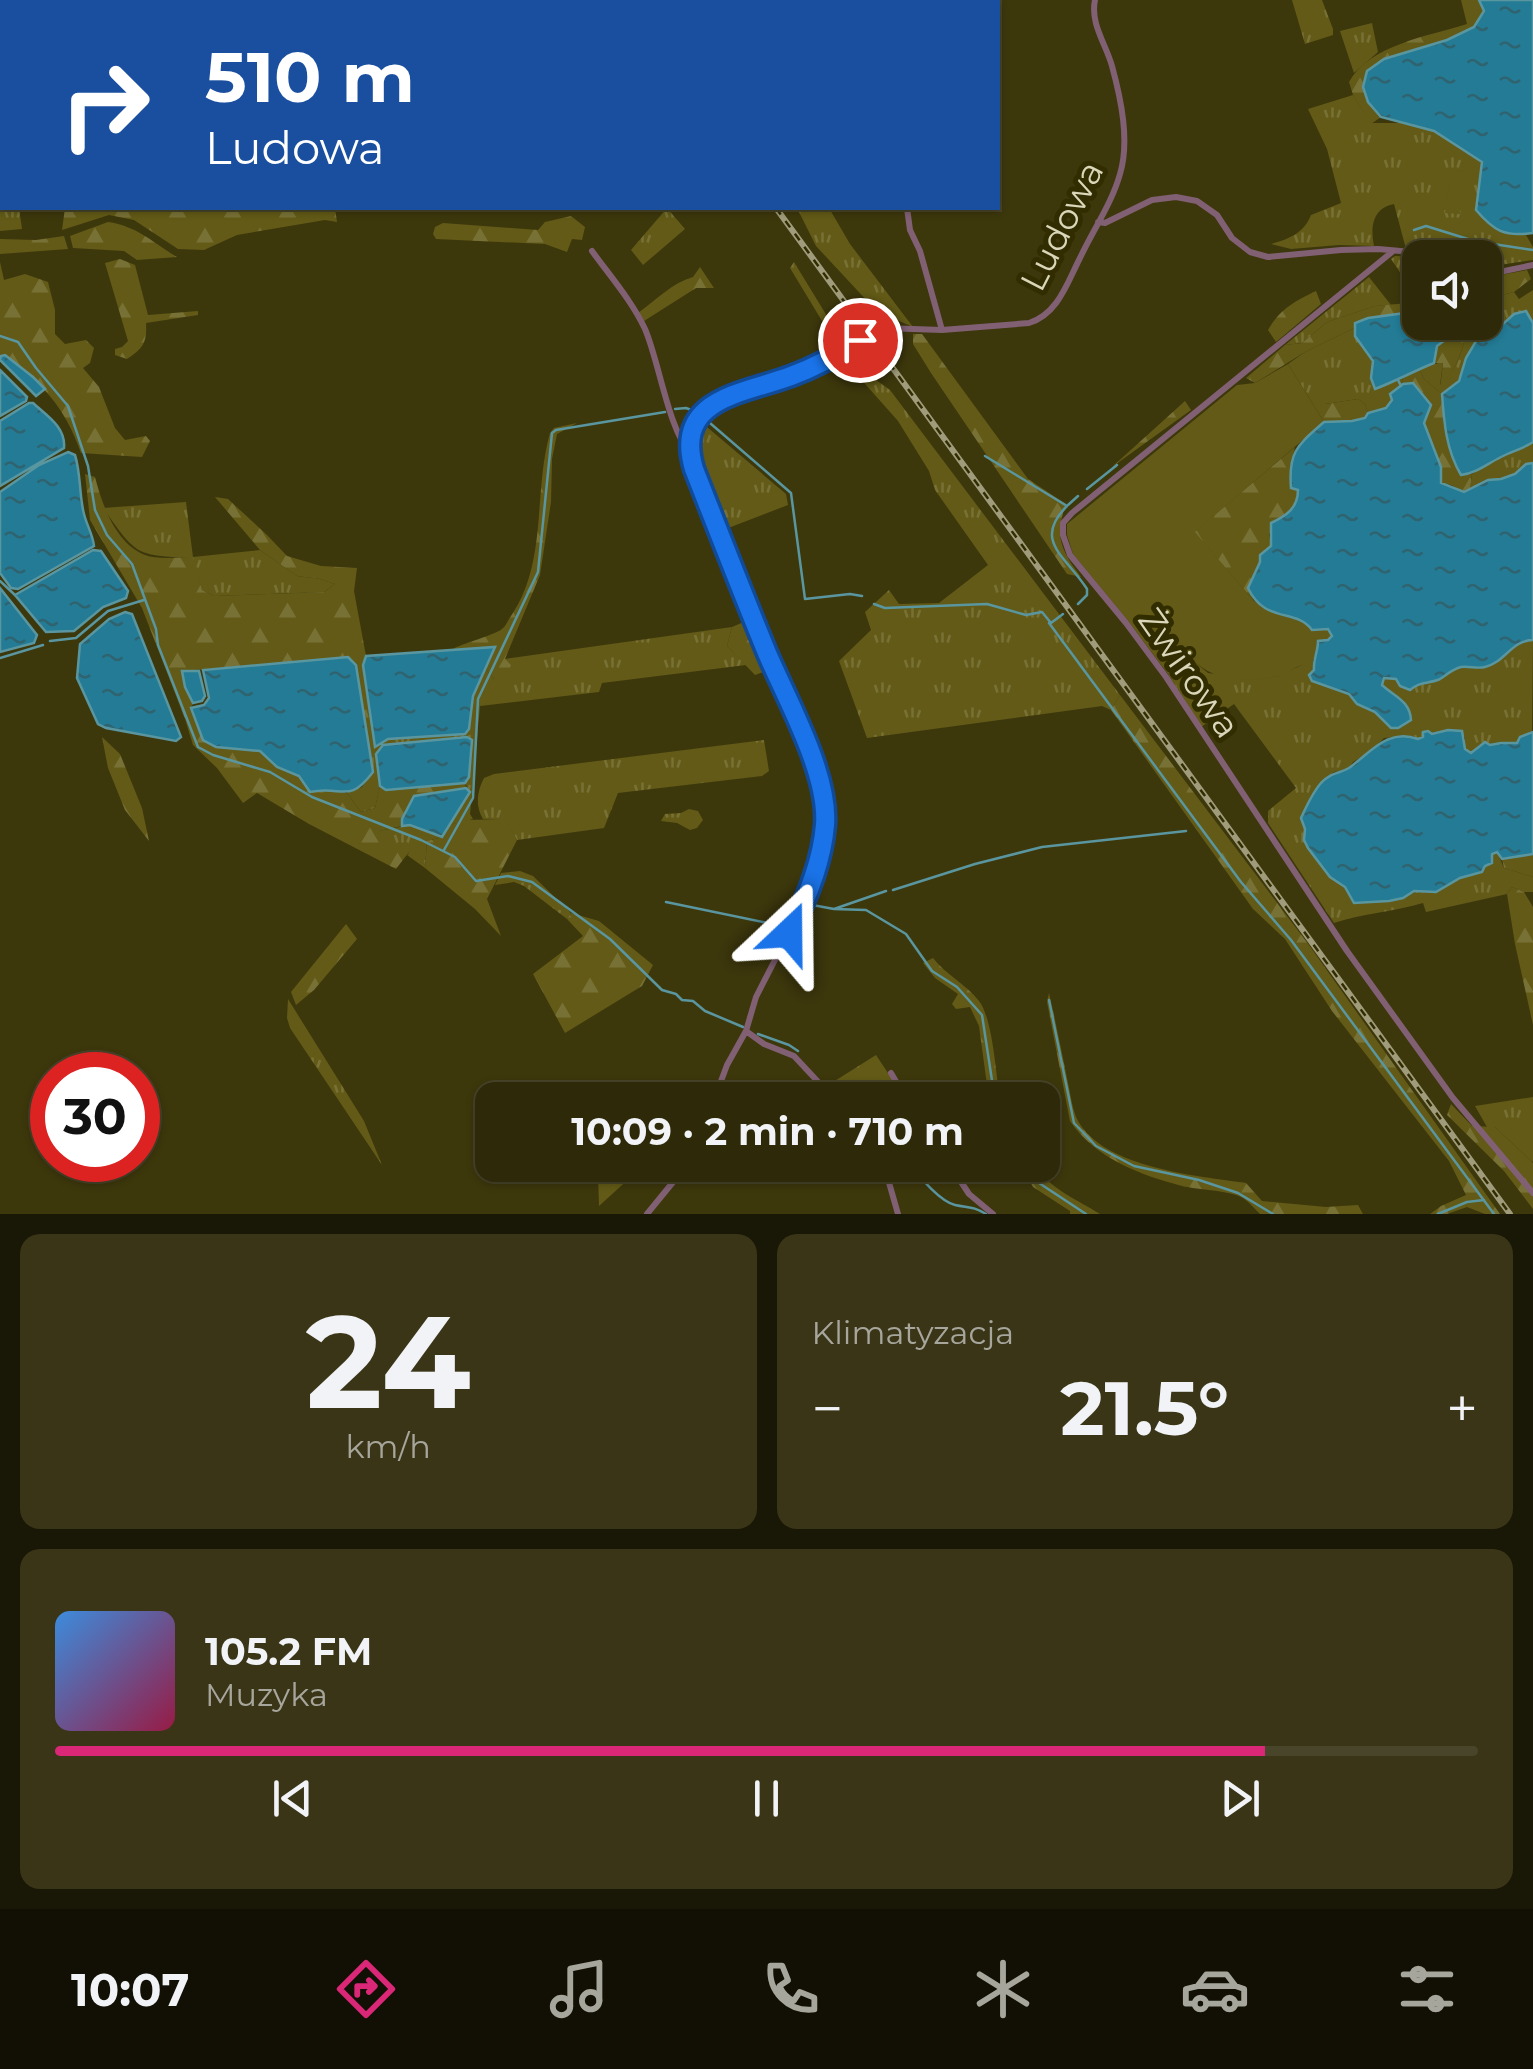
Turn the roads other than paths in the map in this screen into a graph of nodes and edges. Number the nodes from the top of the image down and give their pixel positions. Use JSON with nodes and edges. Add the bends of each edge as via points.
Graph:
{"nodes":[{"id":1,"x":1095,"y":0,"type":"edge"},
{"id":2,"x":907,"y":210,"type":"edge"},
{"id":3,"x":1098,"y":222,"type":"junction"},
{"id":4,"x":592,"y":251,"type":"dead end"},
{"id":5,"x":1392,"y":252,"type":"junction"},
{"id":6,"x":1402,"y":252,"type":"edge"},
{"id":7,"x":1533,"y":266,"type":"edge"},
{"id":8,"x":1502,"y":272,"type":"edge"},
{"id":9,"x":883,"y":328,"type":"tunnel mouth"},
{"id":10,"x":942,"y":330,"type":"junction"},
{"id":11,"x":860,"y":340,"type":"tunnel mouth"},
{"id":12,"x":691,"y":454,"type":"junction"},
{"id":13,"x":746,"y":1031,"type":"junction"},
{"id":14,"x":891,"y":1074,"type":"dead end"},
{"id":15,"x":721,"y":1082,"type":"edge"},
{"id":16,"x":818,"y":1082,"type":"edge"},
{"id":17,"x":896,"y":1082,"type":"edge"},
{"id":18,"x":673,"y":1182,"type":"edge"},
{"id":19,"x":889,"y":1182,"type":"edge"},
{"id":20,"x":962,"y":1182,"type":"edge"},
{"id":21,"x":1533,"y":1194,"type":"edge"},
{"id":22,"x":647,"y":1214,"type":"edge"},
{"id":23,"x":898,"y":1214,"type":"edge"},
{"id":24,"x":992,"y":1214,"type":"edge"}],
"edges":[{"from":1,"to":3,"type":"street","name":"Ludowa","via":[[1094,20],[1112,64],[1125,142],[1120,175]]},
{"from":2,"to":10,"type":"street"},
{"from":3,"to":5,"type":"street","via":[[1176,197],[1197,201],[1232,238],[1268,257]]},
{"from":3,"to":10,"type":"street","name":"Ludowa","via":[[1059,300],[1042,318]]},
{"from":4,"to":12,"type":"street","via":[[643,326]]},
{"from":5,"to":6,"type":"street"},
{"from":5,"to":21,"type":"street","name":"Żwirowa","via":[[1072,513],[1063,536],[1070,555],[1166,677],[1347,951],[1453,1098]]},
{"from":7,"to":8,"type":"street"},
{"from":9,"to":10,"type":"street","name":"Ludowa"},
{"from":11,"to":12,"type":"street","via":[[803,371],[706,408],[694,424]]},
{"from":12,"to":13,"type":"street","via":[[812,756],[826,824],[817,864]]},
{"from":13,"to":15,"type":"street"},
{"from":13,"to":16,"type":"street","via":[[794,1056]]},
{"from":14,"to":17,"type":"street"},
{"from":18,"to":22,"type":"street"},
{"from":19,"to":23,"type":"street"},
{"from":20,"to":24,"type":"street"}]}
